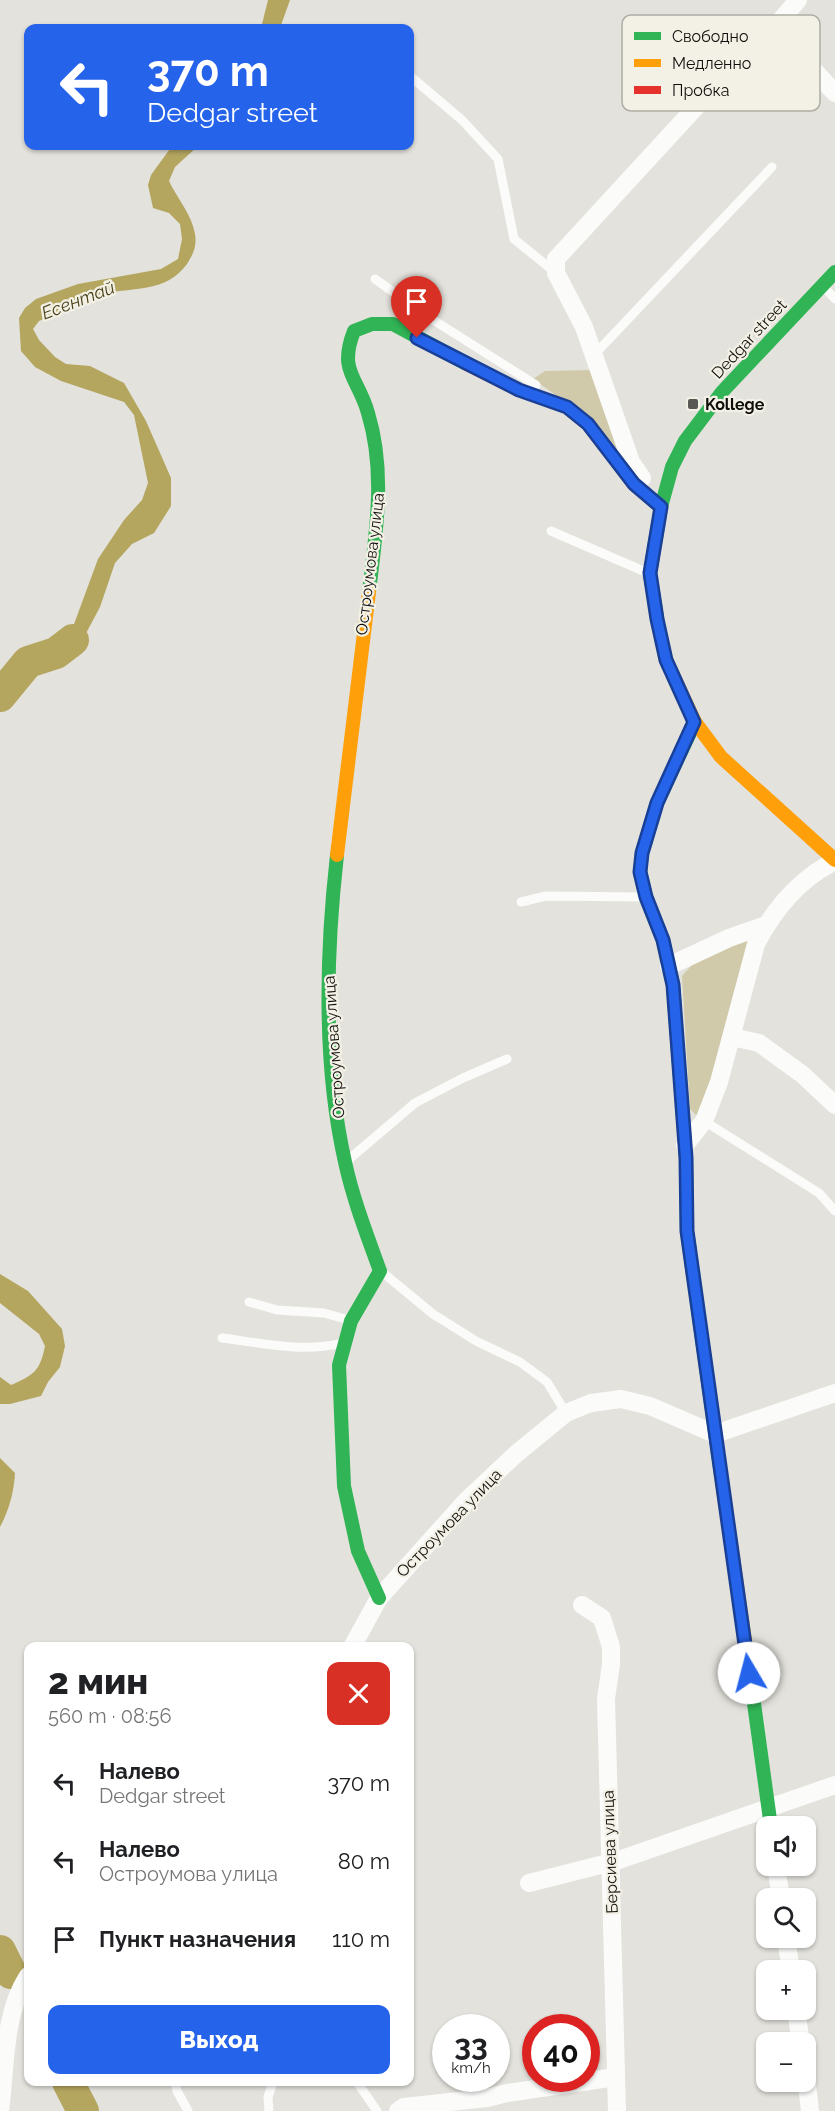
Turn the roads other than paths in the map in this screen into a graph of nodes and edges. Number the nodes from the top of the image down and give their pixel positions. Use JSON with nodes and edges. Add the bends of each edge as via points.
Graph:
{"nodes":[{"id":1,"x":798,"y":0,"type":"edge"},
{"id":2,"x":785,"y":15,"type":"edge"},
{"id":3,"x":820,"y":77,"type":"edge"},
{"id":4,"x":414,"y":79,"type":"edge"},
{"id":5,"x":835,"y":93,"type":"edge"},
{"id":6,"x":692,"y":111,"type":"edge"},
{"id":7,"x":772,"y":167,"type":"dead end"},
{"id":8,"x":835,"y":272,"type":"edge"},
{"id":9,"x":556,"y":273,"type":"junction"},
{"id":10,"x":375,"y":279,"type":"dead end"},
{"id":11,"x":823,"y":285,"type":"junction"},
{"id":12,"x":835,"y":299,"type":"edge"},
{"id":13,"x":594,"y":355,"type":"junction"},
{"id":14,"x":567,"y":407,"type":"junction"},
{"id":15,"x":661,"y":507,"type":"junction"},
{"id":16,"x":551,"y":531,"type":"dead end"},
{"id":17,"x":650,"y":573,"type":"junction"},
{"id":18,"x":694,"y":722,"type":"junction"},
{"id":19,"x":835,"y":860,"type":"edge"},
{"id":20,"x":646,"y":897,"type":"junction"},
{"id":21,"x":520,"y":902,"type":"dead end"},
{"id":22,"x":766,"y":925,"type":"junction"},
{"id":23,"x":669,"y":966,"type":"junction"},
{"id":24,"x":732,"y":1037,"type":"junction"},
{"id":25,"x":507,"y":1059,"type":"dead end"},
{"id":26,"x":835,"y":1105,"type":"edge"},
{"id":27,"x":704,"y":1121,"type":"junction"},
{"id":28,"x":685,"y":1146,"type":"junction"},
{"id":29,"x":345,"y":1162,"type":"junction"},
{"id":30,"x":835,"y":1210,"type":"edge"},
{"id":31,"x":380,"y":1271,"type":"junction"},
{"id":32,"x":249,"y":1302,"type":"dead end"},
{"id":33,"x":351,"y":1321,"type":"junction"},
{"id":34,"x":222,"y":1338,"type":"dead end"},
{"id":35,"x":345,"y":1343,"type":"junction"},
{"id":36,"x":835,"y":1393,"type":"edge"},
{"id":37,"x":566,"y":1413,"type":"junction"},
{"id":38,"x":715,"y":1434,"type":"junction"},
{"id":39,"x":379,"y":1598,"type":"junction"},
{"id":40,"x":582,"y":1605,"type":"dead end"},
{"id":41,"x":354,"y":1642,"type":"edge"},
{"id":42,"x":835,"y":1785,"type":"edge"},
{"id":43,"x":768,"y":1808,"type":"junction"},
{"id":44,"x":769,"y":1816,"type":"edge"},
{"id":45,"x":609,"y":1863,"type":"junction"},
{"id":46,"x":529,"y":1883,"type":"dead end"},
{"id":47,"x":24,"y":1982,"type":"edge"},
{"id":48,"x":4,"y":2040,"type":"edge"},
{"id":49,"x":616,"y":2077,"type":"junction"},
{"id":50,"x":176,"y":2086,"type":"edge"},
{"id":51,"x":272,"y":2086,"type":"edge"},
{"id":52,"x":360,"y":2086,"type":"edge"},
{"id":53,"x":808,"y":2092,"type":"edge"},
{"id":54,"x":0,"y":2111,"type":"edge"},
{"id":55,"x":188,"y":2111,"type":"edge"},
{"id":56,"x":269,"y":2111,"type":"edge"},
{"id":57,"x":377,"y":2111,"type":"edge"},
{"id":58,"x":398,"y":2111,"type":"edge"},
{"id":59,"x":616,"y":2111,"type":"edge"},
{"id":60,"x":810,"y":2111,"type":"edge"}],
"edges":[{"from":1,"to":2,"type":"street"},
{"from":3,"to":5,"type":"street"},
{"from":4,"to":9,"type":"lane","via":[[462,120],[498,159],[514,240]]},
{"from":6,"to":9,"type":"street","via":[[556,259]]},
{"from":7,"to":13,"type":"lane"},
{"from":8,"to":11,"type":"street","name":"Dedgar street"},
{"from":9,"to":13,"type":"street"},
{"from":10,"to":14,"type":"lane"},
{"from":11,"to":12,"type":"lane"},
{"from":11,"to":15,"type":"street","name":"Dedgar street","via":[[722,392],[685,441],[672,467]]},
{"from":13,"to":15,"type":"street","via":[[631,462]]},
{"from":14,"to":15,"type":"street","name":"Остроумова улица","via":[[588,424],[634,484]]},
{"from":14,"to":29,"type":"street","name":"Остроумова улица","via":[[509,386],[393,324],[372,324],[354,331],[346,348],[348,373],[364,401],[374,438],[379,479],[332,899],[328,992],[335,1107]]},
{"from":15,"to":17,"type":"street","name":"Dedgar street"},
{"from":16,"to":17,"type":"lane"},
{"from":17,"to":18,"type":"street","name":"Dedgar street","via":[[666,660]]},
{"from":18,"to":19,"type":"street","name":"Dedgar street","via":[[720,757]]},
{"from":18,"to":20,"type":"street","via":[[647,832],[640,872]]},
{"from":19,"to":22,"type":"street","via":[[815,871],[781,904]]},
{"from":20,"to":21,"type":"lane","via":[[546,896]]},
{"from":20,"to":23,"type":"street"},
{"from":22,"to":23,"type":"street"},
{"from":22,"to":24,"type":"street","via":[[756,945]]},
{"from":23,"to":28,"type":"street"},
{"from":24,"to":26,"type":"street","via":[[759,1043],[803,1075]]},
{"from":24,"to":27,"type":"street"},
{"from":25,"to":29,"type":"lane","via":[[415,1103]]},
{"from":27,"to":28,"type":"street"},
{"from":27,"to":30,"type":"lane","via":[[819,1192]]},
{"from":28,"to":38,"type":"street","via":[[687,1231]]},
{"from":29,"to":31,"type":"street","name":"Остроумова улица"},
{"from":31,"to":33,"type":"street","name":"Остроумова улица"},
{"from":31,"to":37,"type":"lane","via":[[433,1314],[520,1362],[547,1382]]},
{"from":32,"to":33,"type":"lane"},
{"from":33,"to":35,"type":"street","name":"Остроумова улица"},
{"from":34,"to":35,"type":"lane","via":[[294,1348]]},
{"from":35,"to":39,"type":"street","name":"Остроумова улица","via":[[339,1365],[344,1485],[358,1551]]},
{"from":36,"to":38,"type":"street"},
{"from":37,"to":38,"type":"street","name":"Остроумова улица","via":[[591,1403],[621,1399],[650,1406]]},
{"from":37,"to":39,"type":"street","name":"Остроумова улица","via":[[466,1501]]},
{"from":38,"to":43,"type":"street"},
{"from":39,"to":41,"type":"street","name":"Остроумова улица"},
{"from":40,"to":45,"type":"street","name":"Берсиева улица","via":[[602,1618],[611,1647],[606,1699]]},
{"from":42,"to":43,"type":"street"},
{"from":43,"to":44,"type":"street"},
{"from":43,"to":45,"type":"street"},
{"from":45,"to":46,"type":"street"},
{"from":45,"to":49,"type":"street","name":"Берсиева улица"},
{"from":47,"to":48,"type":"street"},
{"from":48,"to":54,"type":"street"},
{"from":49,"to":58,"type":"street","via":[[404,2107]]},
{"from":49,"to":59,"type":"street","name":"Берсиева улица"},
{"from":50,"to":55,"type":"lane"},
{"from":51,"to":56,"type":"lane"},
{"from":52,"to":57,"type":"lane"},
{"from":53,"to":60,"type":"street"}]}
